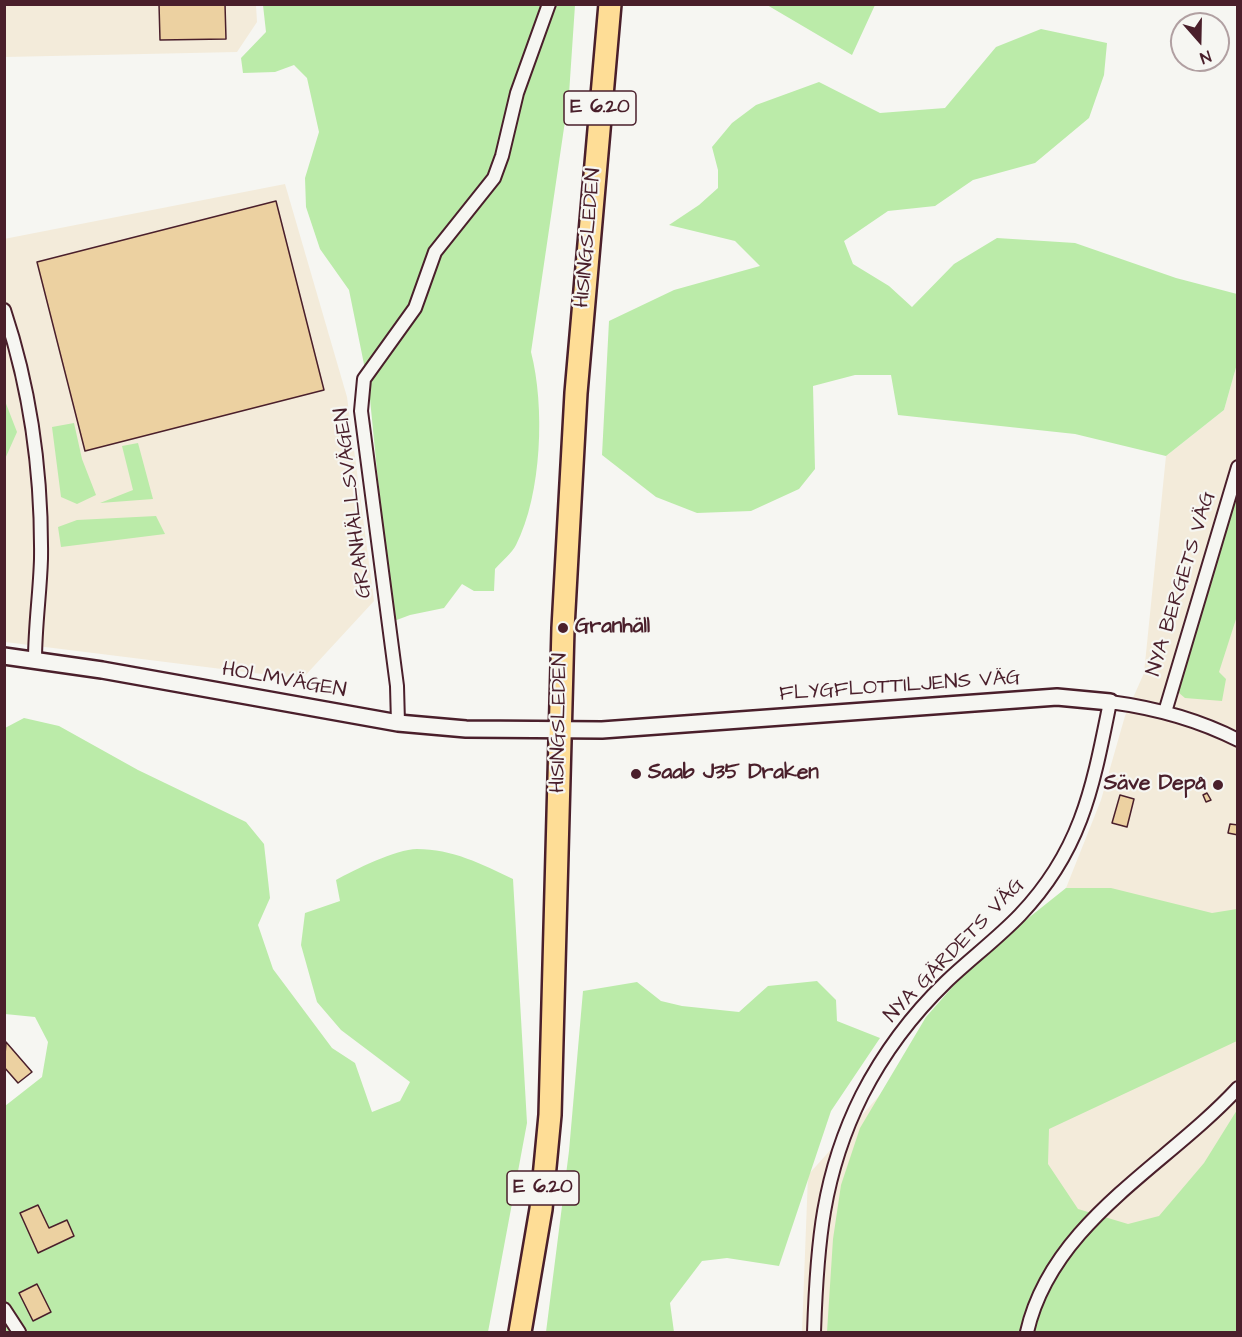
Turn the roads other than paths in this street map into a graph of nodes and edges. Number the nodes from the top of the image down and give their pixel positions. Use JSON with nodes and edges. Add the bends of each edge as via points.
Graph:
{"nodes":[{"id":1,"x":549,"y":4,"type":"edge"},
{"id":2,"x":610,"y":4,"type":"edge"},
{"id":3,"x":4,"y":310,"type":"edge"},
{"id":4,"x":1238,"y":467,"type":"edge"},
{"id":5,"x":4,"y":656,"type":"edge"},
{"id":6,"x":35,"y":660,"type":"junction"},
{"id":7,"x":1110,"y":702,"type":"junction"},
{"id":8,"x":1165,"y":712,"type":"junction"},
{"id":9,"x":398,"y":723,"type":"junction"},
{"id":10,"x":558,"y":732,"type":"junction"},
{"id":11,"x":1238,"y":740,"type":"edge"},
{"id":12,"x":1238,"y":1088,"type":"edge"},
{"id":13,"x":4,"y":1309,"type":"edge"},
{"id":14,"x":19,"y":1332,"type":"edge"},
{"id":15,"x":520,"y":1332,"type":"edge"},
{"id":16,"x":814,"y":1332,"type":"edge"},
{"id":17,"x":1027,"y":1332,"type":"edge"}],
"edges":[{"from":1,"to":9,"type":"street","name":"GRANHÄLLSVÄGEN","via":[[517,93],[494,178],[435,252],[415,308],[375,362],[361,390],[397,686]]},
{"from":2,"to":10,"type":"highway","name":"HISINGSLEDEN","number":"E 6.20","via":[[576,393]]},
{"from":3,"to":6,"type":"street","via":[[30,402],[37,460],[41,557]]},
{"from":4,"to":8,"type":"street","name":"NYA BERGETS VÄG"},
{"from":5,"to":6,"type":"street","name":"HOLMVÄGEN"},
{"from":6,"to":9,"type":"street","name":"HOLMVÄGEN"},
{"from":7,"to":8,"type":"street","name":"FLYGFLOTTILJENS VÄG"},
{"from":7,"to":10,"type":"street","name":"FLYGFLOTTILJENS VÄG","via":[[1032,698]]},
{"from":7,"to":16,"type":"street","name":"NYA GÄRDETS VÄG","via":[[1098,771],[1060,862],[1021,915],[945,983],[913,1018],[863,1094],[842,1140],[824,1200]]},
{"from":8,"to":11,"type":"street","name":"FLYGFLOTTILJENS VÄG","via":[[1216,728]]},
{"from":9,"to":10,"type":"street","name":"HOLMVÄGEN"},
{"from":10,"to":15,"type":"highway","name":"HISINGSLEDEN","number":"E 6.20","via":[[550,1115],[541,1209]]},
{"from":12,"to":17,"type":"street","via":[[1110,1203],[1062,1254],[1043,1286]]},
{"from":13,"to":14,"type":"street"}]}
